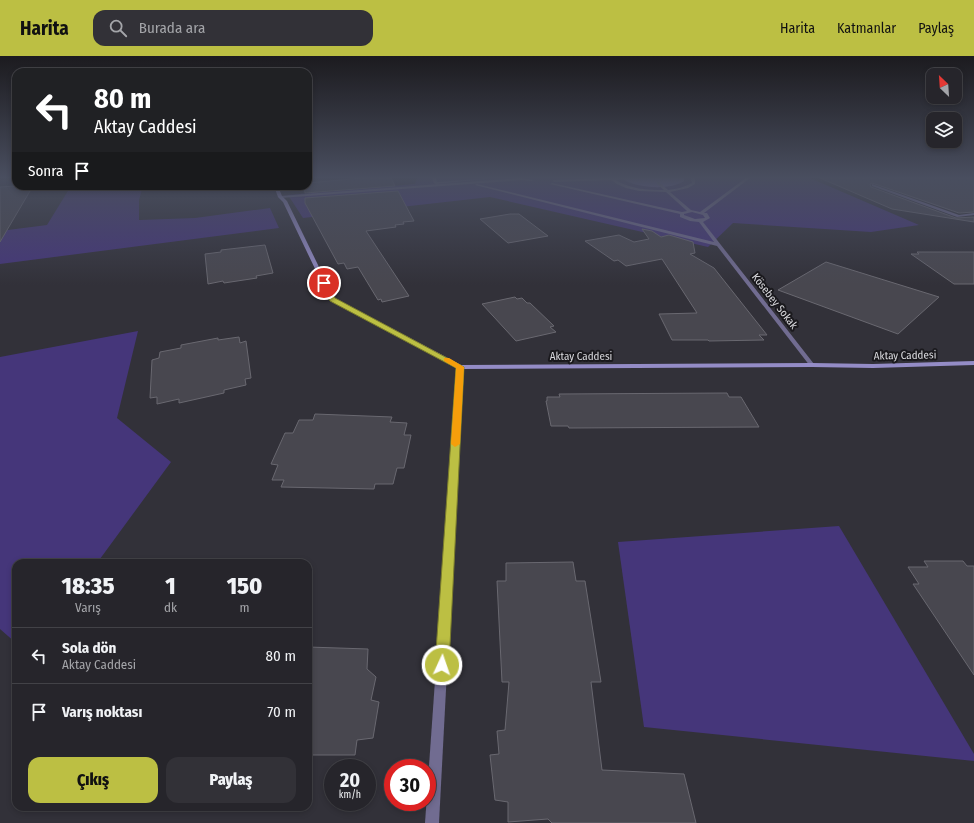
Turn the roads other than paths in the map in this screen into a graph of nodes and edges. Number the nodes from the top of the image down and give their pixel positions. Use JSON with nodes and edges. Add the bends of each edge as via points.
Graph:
{"nodes":[{"id":1,"x":682,"y":213,"type":"edge"},
{"id":2,"x":289,"y":214,"type":"edge"},
{"id":3,"x":590,"y":214,"type":"edge"},
{"id":4,"x":703,"y":214,"type":"edge"},
{"id":5,"x":953,"y":214,"type":"edge"},
{"id":6,"x":974,"y":214,"type":"edge"},
{"id":7,"x":700,"y":221,"type":"junction"},
{"id":8,"x":720,"y":247,"type":"junction"},
{"id":9,"x":974,"y":364,"type":"edge"},
{"id":10,"x":812,"y":365,"type":"junction"},
{"id":11,"x":460,"y":367,"type":"junction"},
{"id":12,"x":432,"y":823,"type":"edge"}],
"edges":[{"from":1,"to":7,"type":"street","via":[[683,218]]},
{"from":2,"to":11,"type":"main road","name":"Aktay Caddesi","via":[[332,299]]},
{"from":3,"to":8,"type":"street"},
{"from":4,"to":7,"type":"street","via":[[709,217]]},
{"from":5,"to":6,"type":"street","via":[[959,216]]},
{"from":7,"to":8,"type":"street","name":"Kösebey Sokak"},
{"from":8,"to":10,"type":"street","name":"Kösebey Sokak"},
{"from":9,"to":10,"type":"main road","name":"Aktay Caddesi"},
{"from":10,"to":11,"type":"main road","name":"Aktay Caddesi"},
{"from":11,"to":12,"type":"street"}]}
